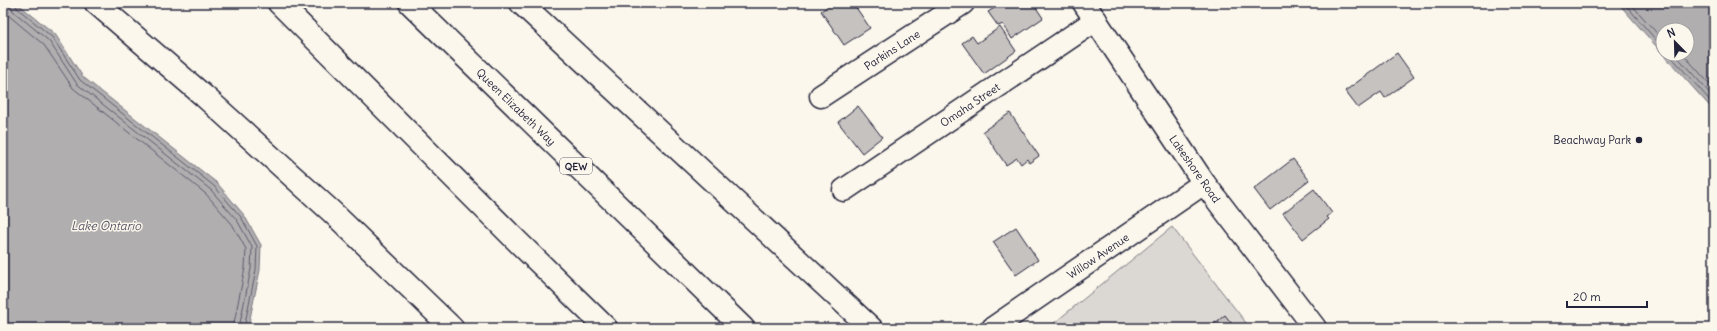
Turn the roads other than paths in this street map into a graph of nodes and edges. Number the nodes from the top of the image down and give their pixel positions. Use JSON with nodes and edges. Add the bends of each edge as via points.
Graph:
{"nodes":[{"id":1,"x":96,"y":3,"type":"edge"},
{"id":2,"x":279,"y":3,"type":"edge"},
{"id":3,"x":410,"y":3,"type":"edge"},
{"id":4,"x":521,"y":3,"type":"edge"},
{"id":5,"x":963,"y":3,"type":"edge"},
{"id":6,"x":1090,"y":12,"type":"edge"},
{"id":7,"x":821,"y":96,"type":"dead end"},
{"id":8,"x":1204,"y":184,"type":"junction"},
{"id":9,"x":844,"y":190,"type":"dead end"},
{"id":10,"x":452,"y":328,"type":"edge"},
{"id":11,"x":606,"y":328,"type":"edge"},
{"id":12,"x":743,"y":328,"type":"edge"},
{"id":13,"x":871,"y":328,"type":"edge"},
{"id":14,"x":993,"y":328,"type":"edge"},
{"id":15,"x":1315,"y":328,"type":"edge"}],
"edges":[{"from":1,"to":10,"type":"main road","via":[[326,207]]},
{"from":2,"to":11,"type":"main road"},
{"from":3,"to":12,"type":"main road","name":"Queen Elizabeth Way","number":"QEW"},
{"from":4,"to":13,"type":"main road"},
{"from":5,"to":7,"type":"main road","name":"Parkins Lane"},
{"from":6,"to":8,"type":"main road","name":"Lakeshore Road"},
{"from":6,"to":9,"type":"main road","name":"Omaha Street"},
{"from":8,"to":14,"type":"main road","name":"Willow Avenue"},
{"from":8,"to":15,"type":"main road","name":"Lakeshore Road"}]}
